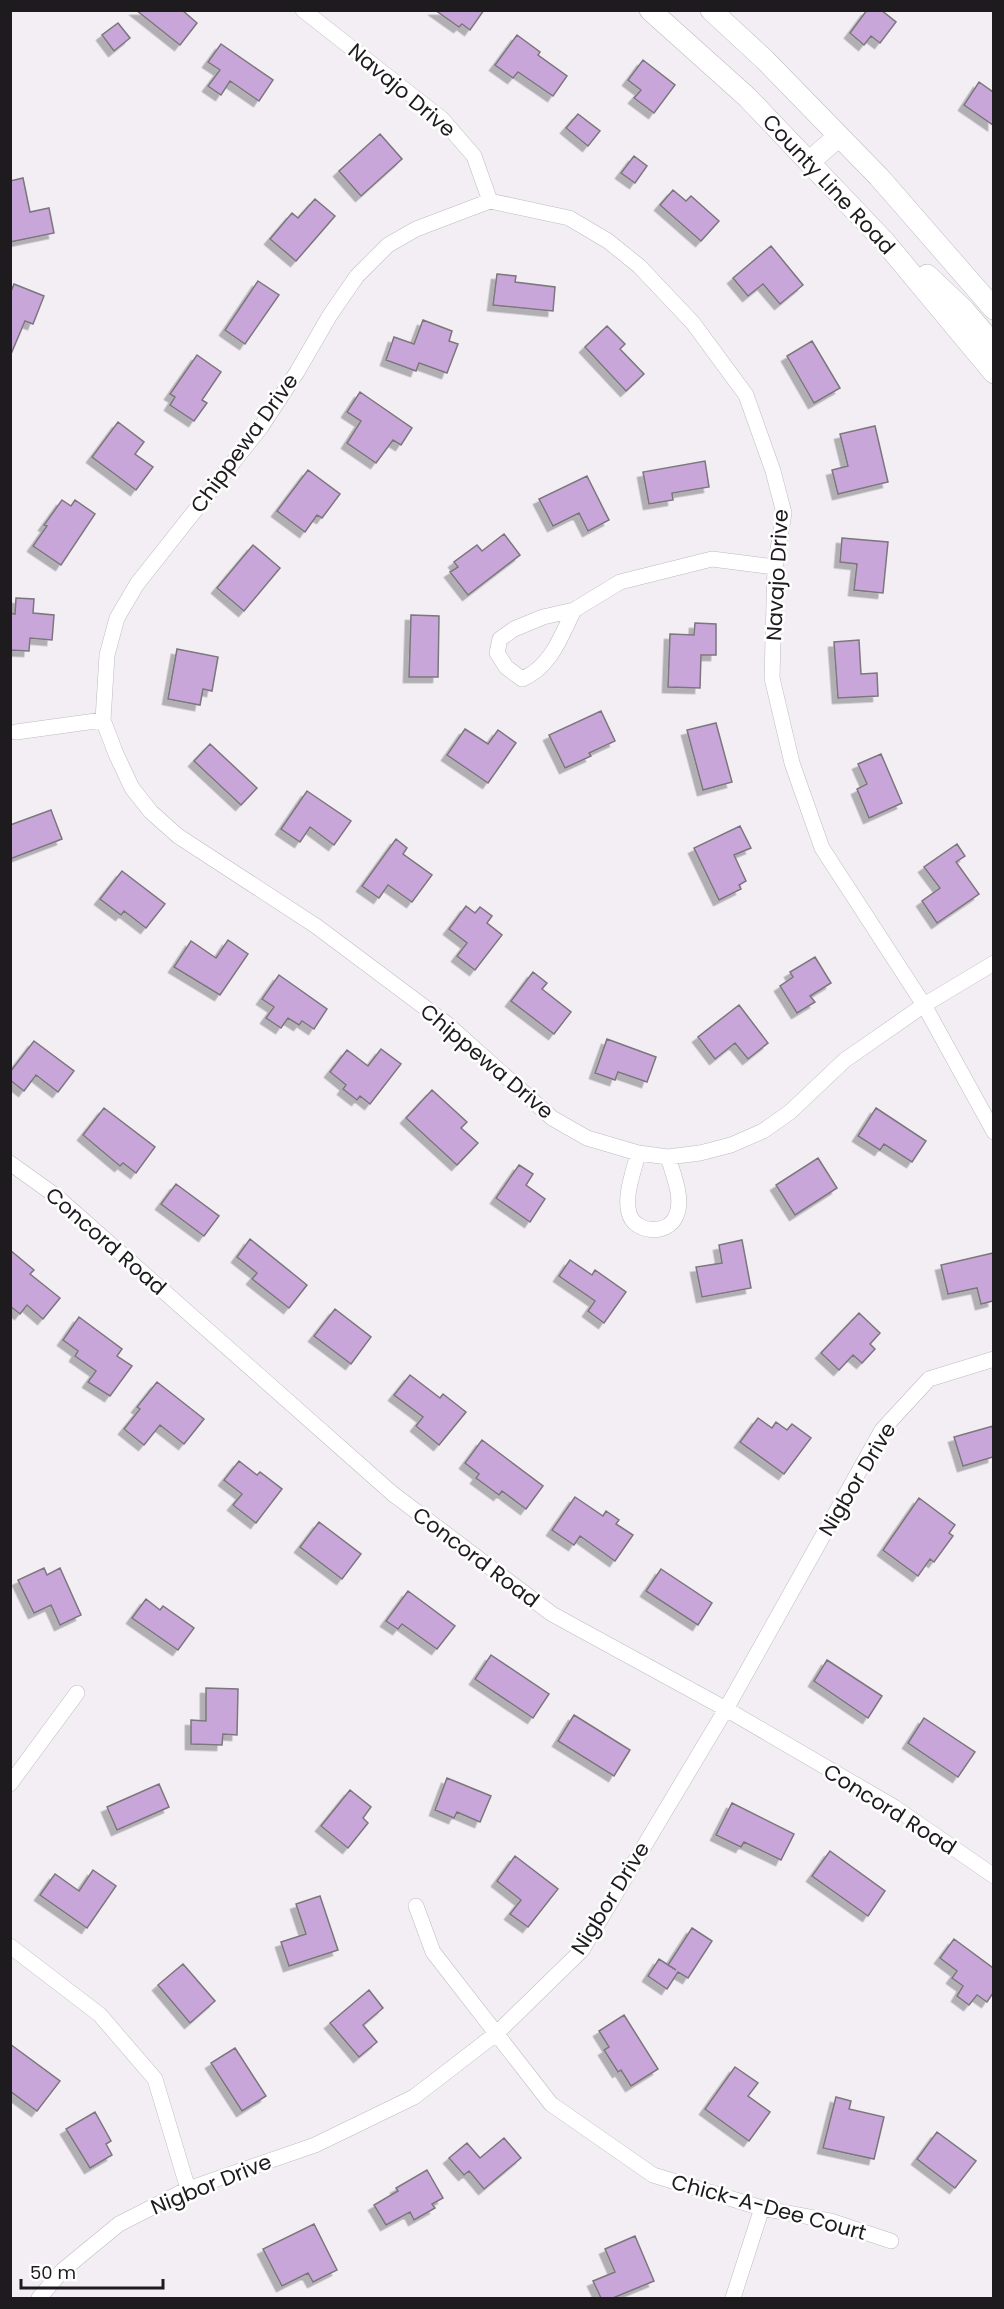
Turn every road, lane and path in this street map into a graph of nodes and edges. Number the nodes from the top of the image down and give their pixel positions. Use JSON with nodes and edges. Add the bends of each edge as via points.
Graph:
{"nodes":[{"id":1,"x":303,"y":10,"type":"edge"},
{"id":2,"x":650,"y":10,"type":"edge"},
{"id":3,"x":711,"y":10,"type":"edge"},
{"id":4,"x":839,"y":136,"type":"junction"},
{"id":5,"x":809,"y":162,"type":"junction"},
{"id":6,"x":490,"y":201,"type":"junction"},
{"id":7,"x":884,"y":241,"type":"junction"},
{"id":8,"x":993,"y":309,"type":"edge"},
{"id":9,"x":993,"y":345,"type":"edge"},
{"id":10,"x":993,"y":373,"type":"edge"},
{"id":11,"x":775,"y":567,"type":"junction"},
{"id":12,"x":574,"y":610,"type":"junction"},
{"id":13,"x":103,"y":720,"type":"junction"},
{"id":14,"x":16,"y":732,"type":"dead end"},
{"id":15,"x":993,"y":963,"type":"edge"},
{"id":16,"x":924,"y":1005,"type":"junction"},
{"id":17,"x":993,"y":1132,"type":"edge"},
{"id":18,"x":638,"y":1153,"type":"junction"},
{"id":19,"x":668,"y":1157,"type":"junction"},
{"id":20,"x":10,"y":1163,"type":"edge"},
{"id":21,"x":993,"y":1359,"type":"edge"},
{"id":22,"x":76,"y":1693,"type":"dead end"},
{"id":23,"x":726,"y":1709,"type":"junction"},
{"id":24,"x":10,"y":1784,"type":"edge"},
{"id":25,"x":993,"y":1876,"type":"edge"},
{"id":26,"x":416,"y":1905,"type":"dead end"},
{"id":27,"x":10,"y":1946,"type":"edge"},
{"id":28,"x":497,"y":2033,"type":"junction"},
{"id":29,"x":189,"y":2189,"type":"junction"},
{"id":30,"x":762,"y":2208,"type":"junction"},
{"id":31,"x":891,"y":2241,"type":"dead end"},
{"id":32,"x":39,"y":2298,"type":"edge"},
{"id":33,"x":733,"y":2298,"type":"edge"}],
"edges":[{"from":1,"to":6,"type":"street","name":"Navajo Drive","via":[[442,119],[474,156]]},
{"from":2,"to":5,"type":"main road","name":"County Line Road","via":[[747,97]]},
{"from":3,"to":4,"type":"main road","name":"County Line Road"},
{"from":4,"to":5,"type":"main road"},
{"from":4,"to":8,"type":"main road","name":"County Line Road"},
{"from":5,"to":7,"type":"main road","name":"County Line Road"},
{"from":6,"to":11,"type":"street","name":"Navajo Drive","via":[[568,218],[608,241],[639,266],[693,323],[746,395],[773,471],[784,513]]},
{"from":6,"to":13,"type":"street","name":"Chippewa Drive","via":[[388,245],[357,276],[261,427],[162,550],[117,618],[107,655]]},
{"from":7,"to":9,"type":"main road","via":[[932,279]]},
{"from":7,"to":10,"type":"main road","name":"County Line Road"},
{"from":11,"to":12,"type":"street","via":[[712,559],[620,582]]},
{"from":11,"to":16,"type":"street","name":"Navajo Drive","via":[[772,678],[792,763],[822,848]]},
{"from":12,"to":12,"type":"street","via":[[543,617],[500,639],[497,653],[506,667],[522,679],[533,675],[547,662]]},
{"from":13,"to":14,"type":"street"},
{"from":13,"to":18,"type":"street","name":"Chippewa Drive","via":[[132,788],[178,836],[316,926],[437,1017],[552,1118],[587,1138]]},
{"from":15,"to":16,"type":"street","name":"Chippewa Drive"},
{"from":16,"to":17,"type":"street","name":"Navajo Drive"},
{"from":16,"to":19,"type":"street","name":"Chippewa Drive","via":[[845,1060],[790,1112],[763,1131],[732,1145]]},
{"from":18,"to":19,"type":"street","name":"Chippewa Drive"},
{"from":18,"to":19,"type":"street","via":[[627,1203],[629,1215],[638,1226],[651,1230],[670,1226],[679,1205]]},
{"from":20,"to":23,"type":"street","name":"Concord Road","via":[[56,1196],[402,1501],[552,1614]]},
{"from":21,"to":23,"type":"street","name":"Nigbor Drive","via":[[930,1379],[882,1430]]},
{"from":22,"to":24,"type":"street"},
{"from":23,"to":25,"type":"street","name":"Concord Road","via":[[894,1807]]},
{"from":23,"to":28,"type":"street","name":"Nigbor Drive","via":[[582,1950]]},
{"from":26,"to":28,"type":"street","name":"Chick-A-Dee Court","via":[[434,1952]]},
{"from":27,"to":29,"type":"street","via":[[100,2014],[155,2079]]},
{"from":28,"to":29,"type":"street","name":"Nigbor Drive","via":[[414,2097],[315,2145]]},
{"from":28,"to":30,"type":"street","name":"Chick-A-Dee Court","via":[[551,2104],[653,2175]]},
{"from":29,"to":32,"type":"street","name":"Nigbor Drive","via":[[119,2224],[63,2271]]},
{"from":30,"to":31,"type":"street","name":"Chick-A-Dee Court","via":[[831,2221]]},
{"from":30,"to":33,"type":"street"}]}
